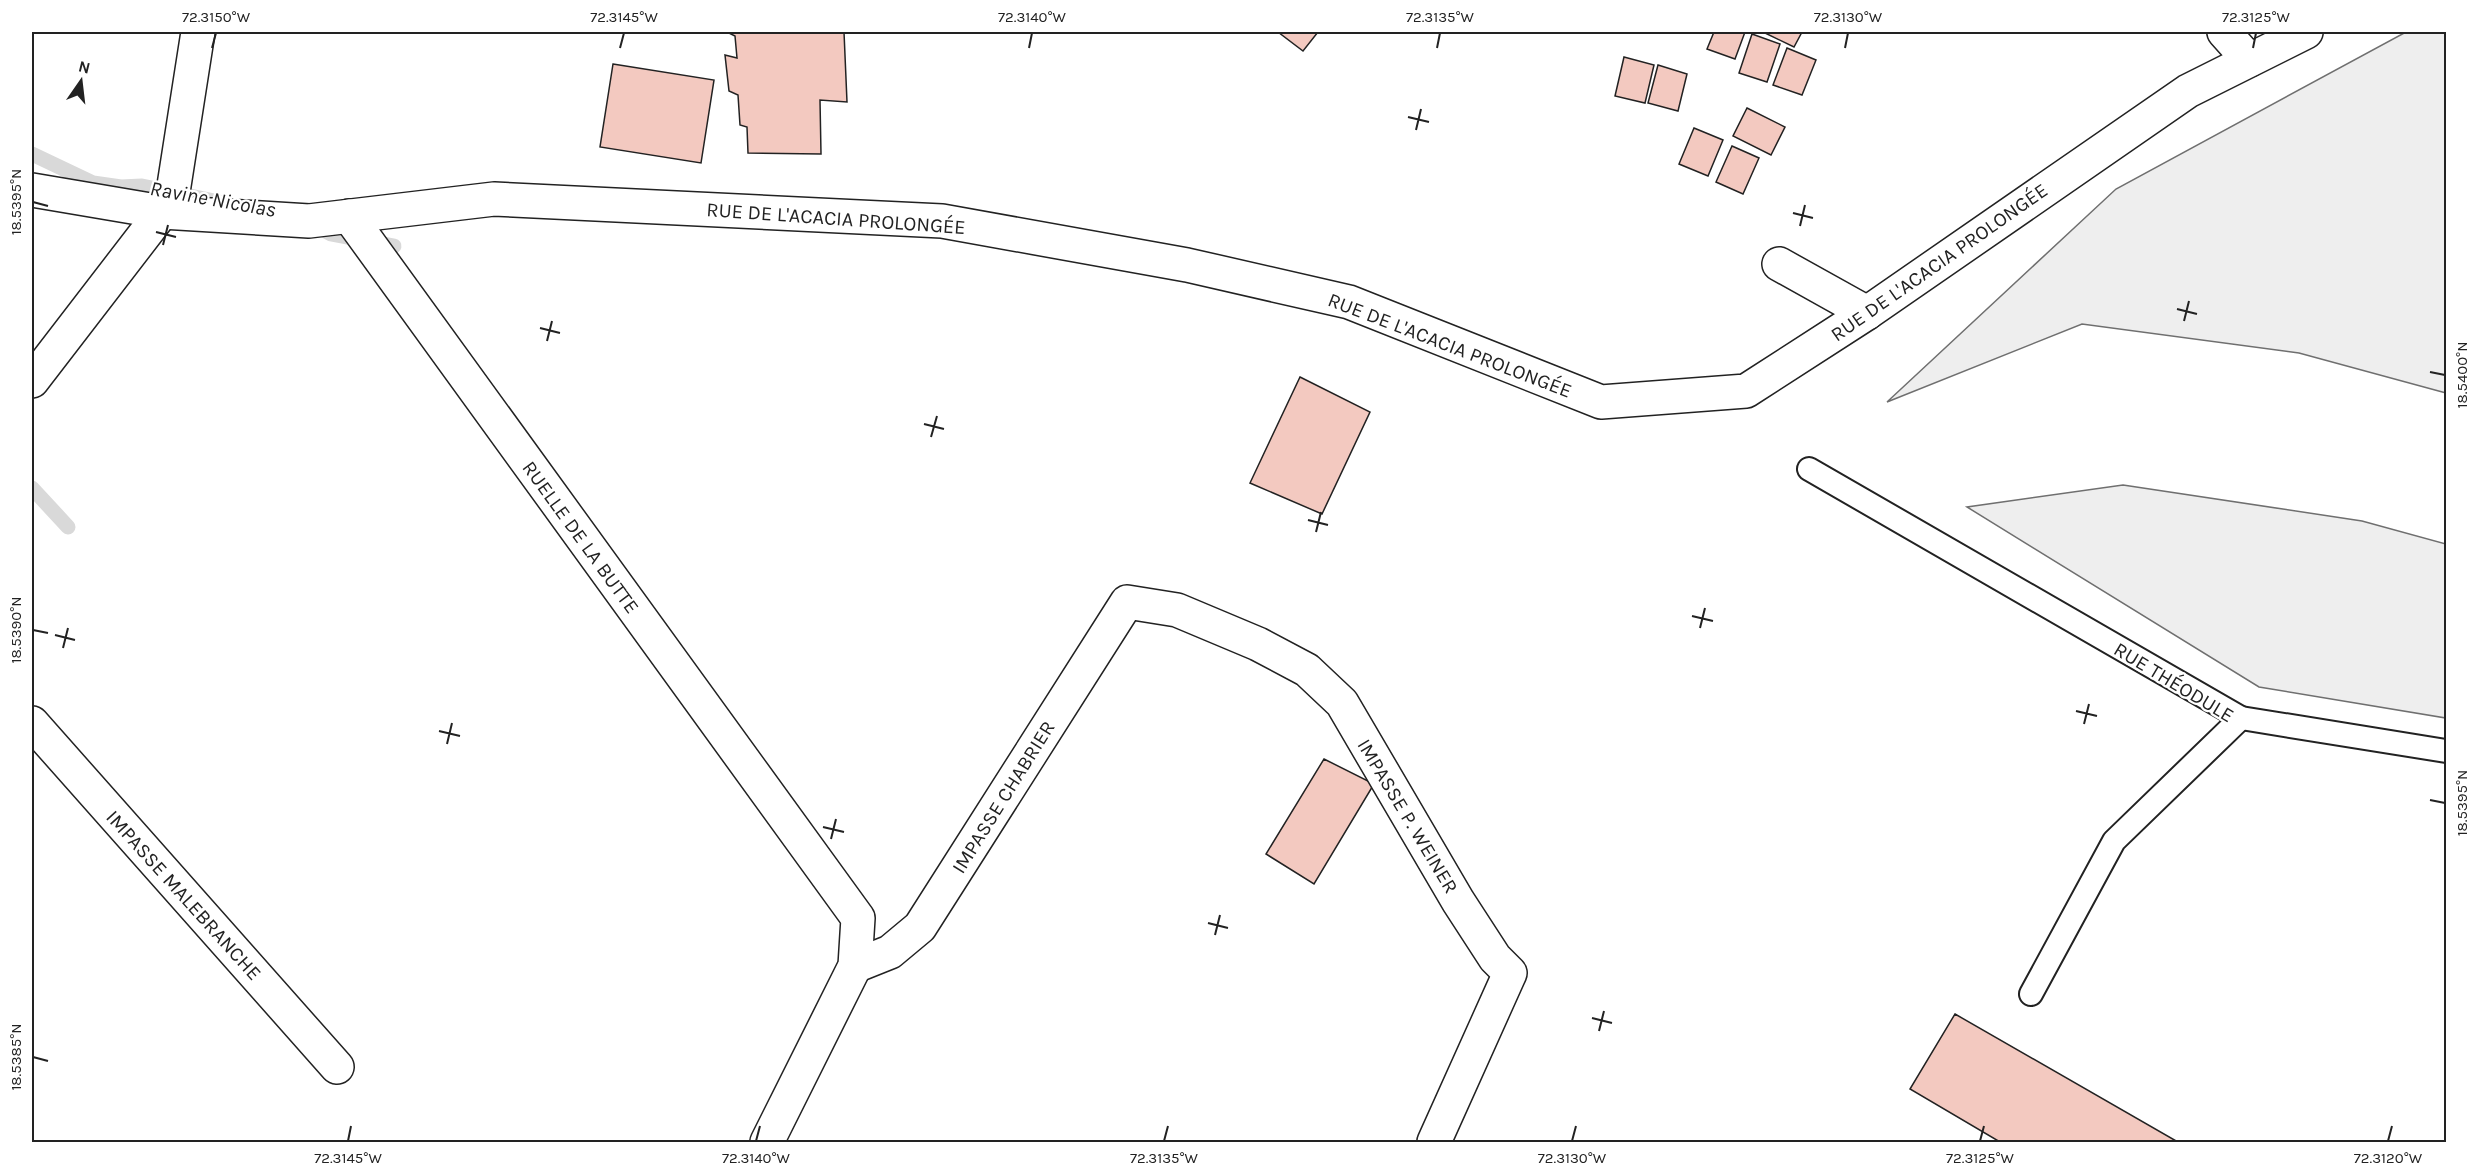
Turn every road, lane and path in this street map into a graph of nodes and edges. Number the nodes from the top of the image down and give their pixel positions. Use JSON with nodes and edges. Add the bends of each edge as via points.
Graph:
{"nodes":[{"id":1,"x":198,"y":32,"type":"edge"},
{"id":2,"x":2224,"y":32,"type":"edge"},
{"id":3,"x":2306,"y":32,"type":"edge"},
{"id":4,"x":2249,"y":60,"type":"junction"},
{"id":5,"x":32,"y":190,"type":"edge"},
{"id":6,"x":162,"y":212,"type":"junction"},
{"id":7,"x":349,"y":216,"type":"junction"},
{"id":8,"x":1779,"y":264,"type":"dead end"},
{"id":9,"x":1867,"y":313,"type":"junction"},
{"id":10,"x":32,"y":381,"type":"edge"},
{"id":11,"x":1809,"y":469,"type":"dead end"},
{"id":12,"x":1127,"y":602,"type":"joint"},
{"id":13,"x":2241,"y":718,"type":"junction"},
{"id":14,"x":32,"y":723,"type":"edge"},
{"id":15,"x":2446,"y":751,"type":"edge"},
{"id":16,"x":855,"y":966,"type":"junction"},
{"id":17,"x":2031,"y":994,"type":"dead end"},
{"id":18,"x":337,"y":1066,"type":"dead end"},
{"id":19,"x":767,"y":1143,"type":"edge"},
{"id":20,"x":1434,"y":1143,"type":"edge"}],
"edges":[{"from":1,"to":6,"type":"street","via":[[173,192]]},
{"from":2,"to":4,"type":"street"},
{"from":3,"to":4,"type":"street","name":"RUE DE L'ACACIA PROLONGÉE"},
{"from":4,"to":9,"type":"street","name":"RUE DE L'ACACIA PROLONGÉE","via":[[2188,91]]},
{"from":5,"to":6,"type":"street"},
{"from":6,"to":7,"type":"street","via":[[309,221]]},
{"from":6,"to":10,"type":"street"},
{"from":7,"to":9,"type":"street","name":"RUE DE L'ACACIA PROLONGÉE","via":[[494,199],[942,221],[1187,266],[1348,302],[1601,402],[1746,391]]},
{"from":7,"to":16,"type":"street","name":"RUELLE DE LA BUTTE","via":[[858,918]]},
{"from":8,"to":9,"type":"street"},
{"from":11,"to":13,"type":"lane","name":"RUE THÉODULE"},
{"from":12,"to":16,"type":"street","name":"IMPASSE CHABRIER","via":[[920,927],[890,952]]},
{"from":12,"to":20,"type":"street","name":"IMPASSE P. WEINER","via":[[1177,610],[1258,644],[1307,670],[1342,703],[1452,891],[1495,958],[1510,973]]},
{"from":13,"to":15,"type":"lane"},
{"from":13,"to":17,"type":"lane","name":"RUE THÉODULE","via":[[2114,841]]},
{"from":14,"to":18,"type":"street","name":"IMPASSE MALEBRANCHE"},
{"from":16,"to":19,"type":"street","name":"RUELLE DE LA BUTTE"}]}
